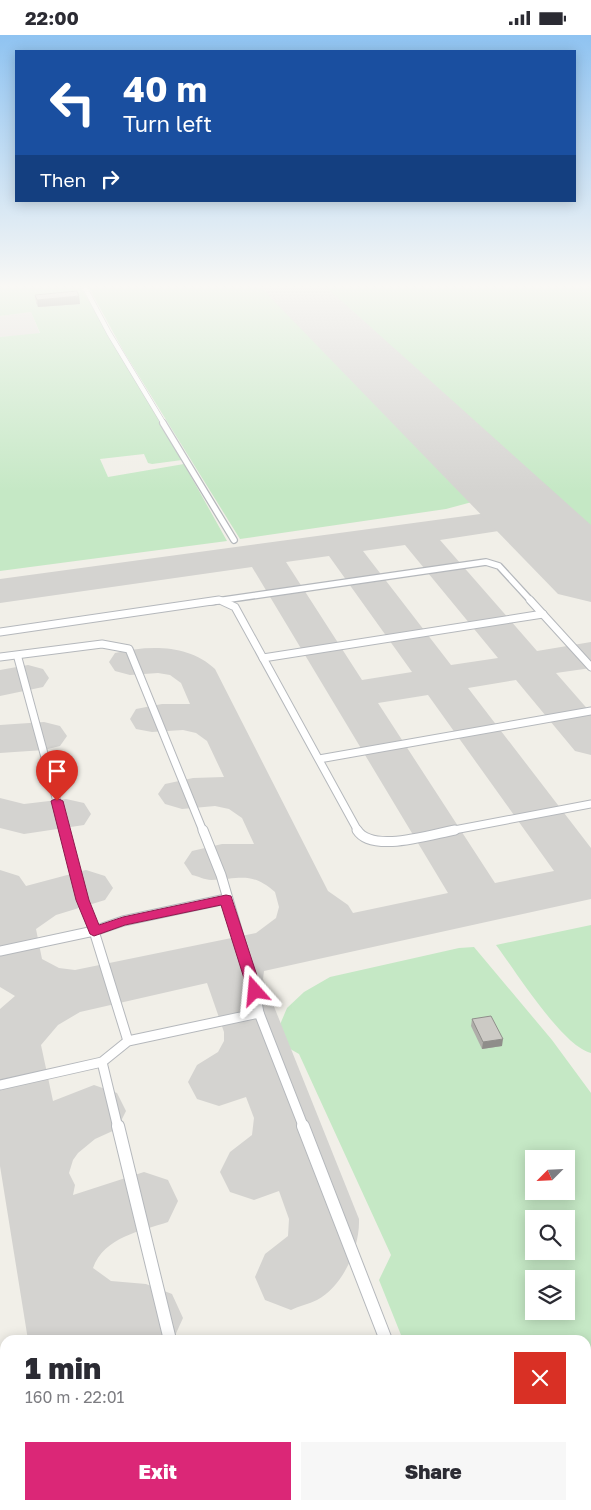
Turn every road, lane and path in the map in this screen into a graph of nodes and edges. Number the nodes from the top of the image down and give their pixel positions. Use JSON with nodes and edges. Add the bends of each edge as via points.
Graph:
{"nodes":[{"id":1,"x":122,"y":355,"type":"edge"},
{"id":2,"x":234,"y":540,"type":"dead end"},
{"id":3,"x":246,"y":596,"type":"junction"},
{"id":4,"x":214,"y":601,"type":"junction"},
{"id":5,"x":235,"y":607,"type":"junction"},
{"id":6,"x":542,"y":614,"type":"junction"},
{"id":7,"x":0,"y":632,"type":"edge"},
{"id":8,"x":0,"y":657,"type":"edge"},
{"id":9,"x":18,"y":658,"type":"junction"},
{"id":10,"x":263,"y":658,"type":"junction"},
{"id":11,"x":591,"y":667,"type":"edge"},
{"id":12,"x":591,"y":711,"type":"edge"},
{"id":13,"x":319,"y":759,"type":"junction"},
{"id":14,"x":591,"y":804,"type":"edge"},
{"id":15,"x":226,"y":899,"type":"junction"},
{"id":16,"x":94,"y":931,"type":"junction"},
{"id":17,"x":0,"y":951,"type":"edge"},
{"id":18,"x":259,"y":1013,"type":"junction"},
{"id":19,"x":128,"y":1041,"type":"junction"},
{"id":20,"x":102,"y":1062,"type":"junction"},
{"id":21,"x":0,"y":1085,"type":"edge"},
{"id":22,"x":169,"y":1335,"type":"edge"},
{"id":23,"x":384,"y":1335,"type":"edge"}],
"edges":[{"from":1,"to":2,"type":"lane"},
{"from":3,"to":4,"type":"lane"},
{"from":3,"to":5,"type":"lane","via":[[237,601]]},
{"from":3,"to":6,"type":"lane","via":[[486,562],[499,567]]},
{"from":4,"to":5,"type":"lane"},
{"from":4,"to":7,"type":"lane"},
{"from":5,"to":10,"type":"lane"},
{"from":6,"to":10,"type":"lane"},
{"from":6,"to":11,"type":"lane"},
{"from":8,"to":9,"type":"lane"},
{"from":9,"to":15,"type":"lane","via":[[108,643],[129,649],[220,875]]},
{"from":9,"to":16,"type":"lane"},
{"from":10,"to":13,"type":"lane"},
{"from":12,"to":13,"type":"lane"},
{"from":13,"to":14,"type":"lane","via":[[359,833],[373,842],[393,842]]},
{"from":15,"to":16,"type":"lane","via":[[123,921]]},
{"from":15,"to":18,"type":"lane"},
{"from":16,"to":17,"type":"lane"},
{"from":16,"to":19,"type":"lane"},
{"from":18,"to":19,"type":"lane"},
{"from":18,"to":23,"type":"lane"},
{"from":19,"to":20,"type":"lane"},
{"from":20,"to":21,"type":"lane"},
{"from":20,"to":22,"type":"lane"}]}
